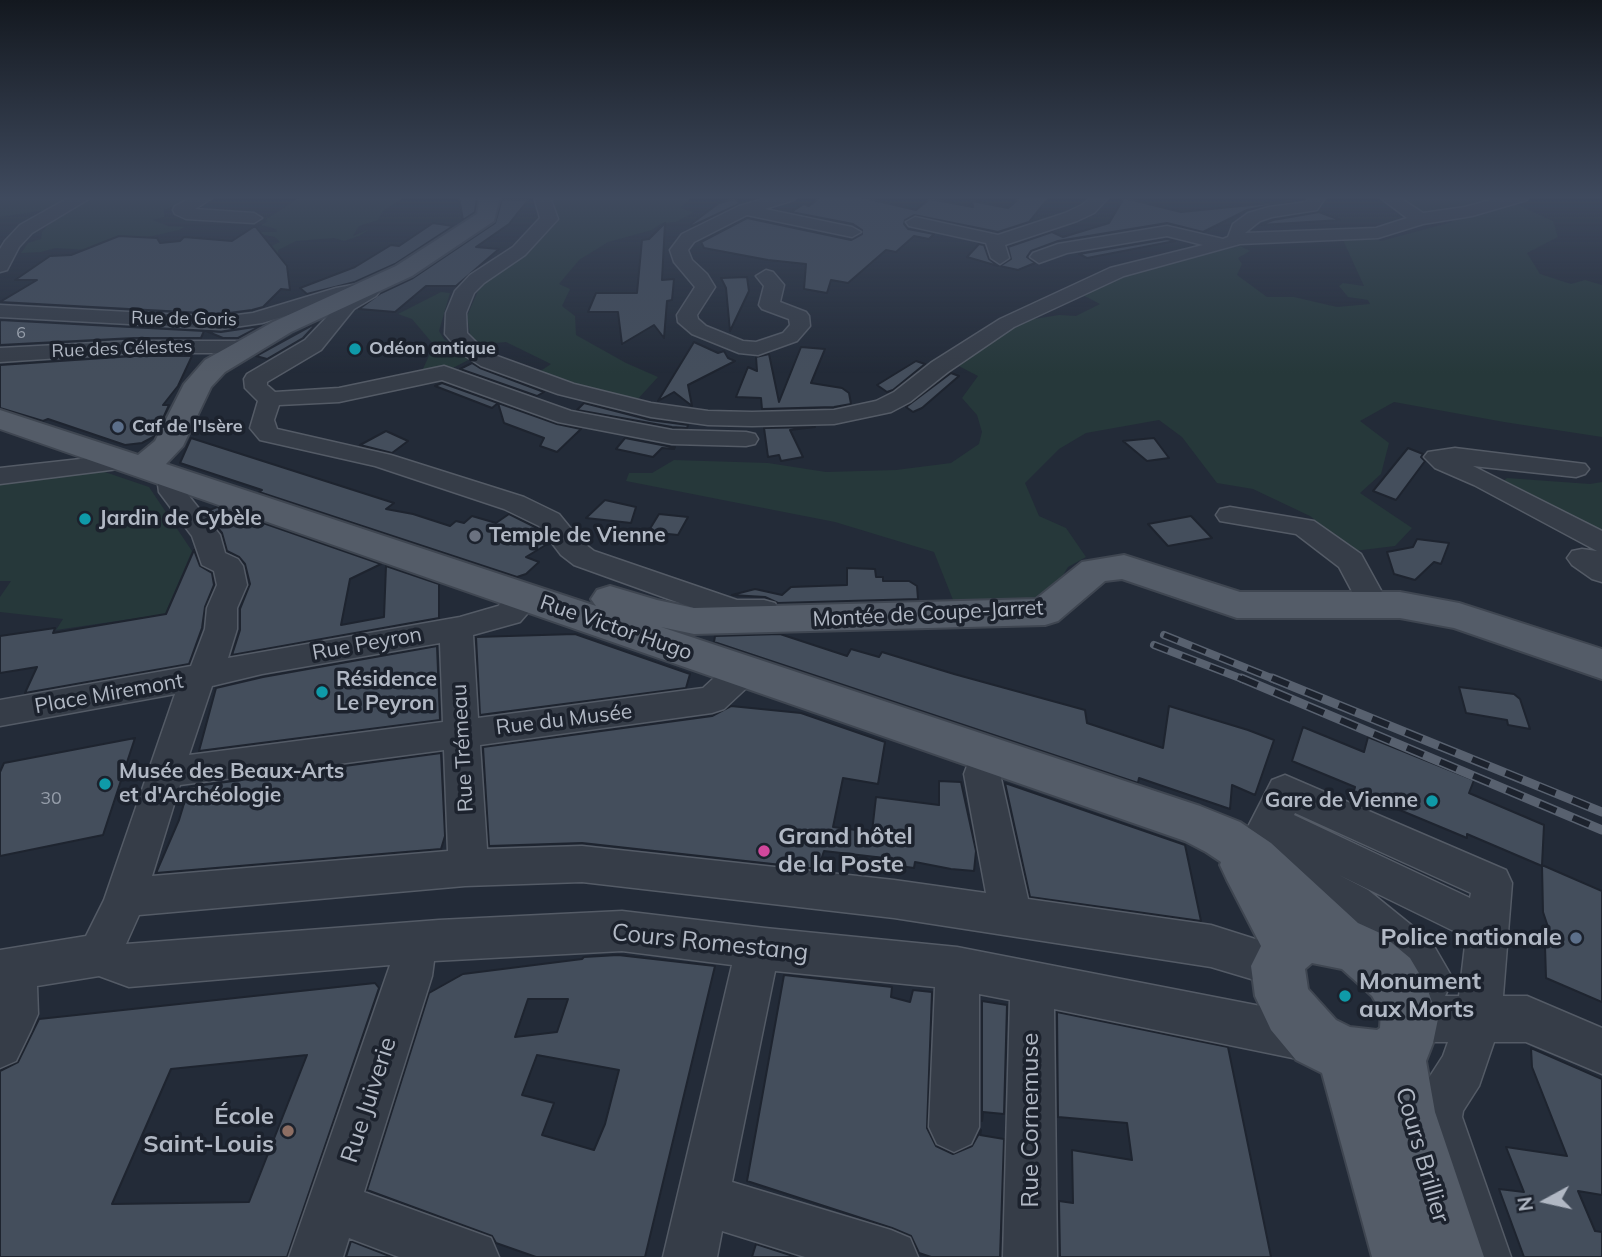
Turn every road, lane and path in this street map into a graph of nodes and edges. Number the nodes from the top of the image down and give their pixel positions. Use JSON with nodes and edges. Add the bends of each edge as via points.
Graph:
{"nodes":[{"id":1,"x":428,"y":256,"type":"edge"},
{"id":2,"x":512,"y":256,"type":"edge"},
{"id":3,"x":681,"y":256,"type":"edge"},
{"id":4,"x":1043,"y":256,"type":"edge"},
{"id":5,"x":1181,"y":256,"type":"edge"},
{"id":6,"x":1039,"y":257,"type":"dead end"},
{"id":7,"x":766,"y":276,"type":"dead end"},
{"id":8,"x":369,"y":287,"type":"junction"},
{"id":9,"x":0,"y":311,"type":"edge"},
{"id":10,"x":0,"y":326,"type":"edge"},
{"id":11,"x":104,"y":341,"type":"junction"},
{"id":12,"x":244,"y":347,"type":"junction"},
{"id":13,"x":0,"y":355,"type":"edge"},
{"id":14,"x":270,"y":399,"type":"junction"},
{"id":15,"x":851,"y":415,"type":"junction"},
{"id":16,"x":0,"y":419,"type":"edge"},
{"id":17,"x":145,"y":469,"type":"junction"},
{"id":18,"x":1576,"y":470,"type":"dead end"},
{"id":19,"x":0,"y":475,"type":"edge"},
{"id":20,"x":1230,"y":515,"type":"dead end"},
{"id":21,"x":1602,"y":542,"type":"edge"},
{"id":22,"x":1602,"y":561,"type":"edge"},
{"id":23,"x":1602,"y":572,"type":"edge"},
{"id":24,"x":526,"y":598,"type":"junction"},
{"id":25,"x":1374,"y":605,"type":"junction"},
{"id":26,"x":803,"y":620,"type":"junction"},
{"id":27,"x":460,"y":628,"type":"junction"},
{"id":28,"x":1602,"y":664,"type":"edge"},
{"id":29,"x":742,"y":672,"type":"junction"},
{"id":30,"x":200,"y":677,"type":"junction"},
{"id":31,"x":0,"y":713,"type":"edge"},
{"id":32,"x":463,"y":733,"type":"junction"},
{"id":33,"x":988,"y":755,"type":"junction"},
{"id":34,"x":167,"y":771,"type":"junction"},
{"id":35,"x":1251,"y":848,"type":"junction"},
{"id":36,"x":465,"y":868,"type":"junction"},
{"id":37,"x":125,"y":897,"type":"junction"},
{"id":38,"x":1009,"y":916,"type":"junction"},
{"id":39,"x":416,"y":942,"type":"junction"},
{"id":40,"x":758,"y":948,"type":"junction"},
{"id":41,"x":1302,"y":952,"type":"junction"},
{"id":42,"x":99,"y":955,"type":"junction"},
{"id":43,"x":957,"y":968,"type":"junction"},
{"id":44,"x":8,"y":969,"type":"edge"},
{"id":45,"x":1032,"y":983,"type":"junction"},
{"id":46,"x":1479,"y":1018,"type":"junction"},
{"id":47,"x":1367,"y":1041,"type":"junction"},
{"id":48,"x":0,"y":1045,"type":"edge"},
{"id":49,"x":1602,"y":1051,"type":"edge"},
{"id":50,"x":954,"y":1127,"type":"dead end"},
{"id":51,"x":703,"y":1199,"type":"junction"},
{"id":52,"x":334,"y":1207,"type":"junction"},
{"id":53,"x":316,"y":1257,"type":"edge"},
{"id":54,"x":472,"y":1257,"type":"edge"},
{"id":55,"x":690,"y":1257,"type":"edge"},
{"id":56,"x":891,"y":1257,"type":"edge"},
{"id":57,"x":1030,"y":1257,"type":"edge"},
{"id":58,"x":1405,"y":1257,"type":"edge"},
{"id":59,"x":1451,"y":1257,"type":"edge"},
{"id":60,"x":1484,"y":1257,"type":"edge"}],
"edges":[{"from":1,"to":8,"type":"main road"},
{"from":2,"to":15,"type":"street","via":[[464,291],[456,313],[456,334],[478,354],[505,367],[566,389],[651,410],[729,419]]},
{"from":3,"to":7,"type":"street","via":[[705,287],[687,315],[688,322],[739,347],[758,349],[790,337],[800,326],[799,316],[769,305],[774,285]]},
{"from":4,"to":6,"type":"street"},
{"from":5,"to":15,"type":"street","via":[[1106,276],[1007,323],[902,397]]},
{"from":8,"to":9,"type":"street","name":"Rue de Goris","via":[[255,319],[222,323]]},
{"from":8,"to":12,"type":"main road"},
{"from":8,"to":14,"type":"street","via":[[313,345],[255,379],[256,388]]},
{"from":10,"to":11,"type":"street"},
{"from":11,"to":12,"type":"street","name":"Rue des Célestes","via":[[141,353]]},
{"from":11,"to":13,"type":"street","name":"Rue des Célestes"},
{"from":12,"to":17,"type":"main road","via":[[204,376],[168,446]]},
{"from":14,"to":15,"type":"street","via":[[339,395],[444,373],[566,417],[673,437],[752,439],[848,425]]},
{"from":14,"to":26,"type":"street","via":[[262,420],[268,435],[382,460],[514,503],[549,520],[584,558],[735,611],[788,611]]},
{"from":16,"to":17,"type":"main road","name":"Rue Victor Hugo"},
{"from":17,"to":19,"type":"street"},
{"from":17,"to":24,"type":"main road","name":"Rue Victor Hugo"},
{"from":17,"to":30,"type":"street","via":[[172,492],[206,535],[212,558],[228,566],[232,585],[222,608],[221,629],[210,664]]},
{"from":18,"to":21,"type":"street","via":[[1437,457]]},
{"from":20,"to":25,"type":"street","via":[[1304,527],[1351,561]]},
{"from":22,"to":23,"type":"street","via":[[1582,558]]},
{"from":24,"to":26,"type":"main road","name":"Montée de Coupe-Jarret","via":[[546,585],[682,620]]},
{"from":24,"to":27,"type":"street","name":"Rue Peyron","via":[[509,614]]},
{"from":24,"to":29,"type":"main road","name":"Rue Victor Hugo"},
{"from":25,"to":26,"type":"main road","name":"Montée de Coupe-Jarret","via":[[1237,605],[1136,570],[1112,567],[1095,570],[1045,612]]},
{"from":25,"to":28,"type":"main road","name":"Montée de Coupe-Jarret","via":[[1459,616]]},
{"from":27,"to":30,"type":"street","name":"Rue Peyron"},
{"from":27,"to":32,"type":"street","name":"Rue Trémeau","via":[[456,640]]},
{"from":29,"to":32,"type":"street","name":"Rue du Musée","via":[[712,700]]},
{"from":29,"to":33,"type":"main road","name":"Rue Victor Hugo"},
{"from":30,"to":31,"type":"street","name":"Place Miremont"},
{"from":30,"to":34,"type":"street","name":"Place Miremont"},
{"from":32,"to":34,"type":"street","name":"Rue du Musée"},
{"from":32,"to":36,"type":"street","name":"Rue Trémeau"},
{"from":33,"to":35,"type":"main road","name":"Rue Victor Hugo","via":[[1200,826]]},
{"from":33,"to":38,"type":"street","via":[[983,782]]},
{"from":34,"to":37,"type":"street","name":"Place Miremont"},
{"from":35,"to":41,"type":"main road"},
{"from":35,"to":46,"type":"street","via":[[1488,927]]},
{"from":35,"to":47,"type":"street","via":[[1353,904],[1416,956],[1432,979]]},
{"from":36,"to":37,"type":"street"},
{"from":36,"to":38,"type":"street","via":[[582,864],[784,885]]},
{"from":37,"to":42,"type":"street","name":"Place Miremont"},
{"from":38,"to":41,"type":"street","via":[[1227,949]]},
{"from":39,"to":40,"type":"street","name":"Cours Romestang","via":[[622,931]]},
{"from":39,"to":42,"type":"street","name":"Cours Romestang","via":[[129,966]]},
{"from":39,"to":52,"type":"street","name":"Rue Juiverie","via":[[410,976]]},
{"from":40,"to":43,"type":"street","name":"Cours Romestang"},
{"from":40,"to":51,"type":"street"},
{"from":41,"to":47,"type":"main road","via":[[1282,996],[1301,1026]]},
{"from":41,"to":47,"type":"main road","via":[[1361,951],[1391,977],[1406,1004]]},
{"from":42,"to":44,"type":"street"},
{"from":43,"to":45,"type":"street","name":"Cours Romestang"},
{"from":43,"to":50,"type":"street"},
{"from":44,"to":48,"type":"street","via":[[15,1014]]},
{"from":45,"to":47,"type":"street","name":"Cours Romestang"},
{"from":45,"to":57,"type":"street","name":"Rue Cornemuse"},
{"from":46,"to":47,"type":"street","name":"Cours Romestang"},
{"from":46,"to":49,"type":"street","name":"Cours Romestang","via":[[1527,1019]]},
{"from":46,"to":60,"type":"street","via":[[1462,1069],[1440,1104],[1438,1117]]},
{"from":47,"to":58,"type":"main road","name":"Cours Brillier"},
{"from":47,"to":59,"type":"main road","name":"Cours Brillier","via":[[1405,1112]]},
{"from":51,"to":55,"type":"street"},
{"from":51,"to":56,"type":"street"},
{"from":52,"to":53,"type":"street","name":"Rue Juiverie"},
{"from":52,"to":54,"type":"street"}]}
